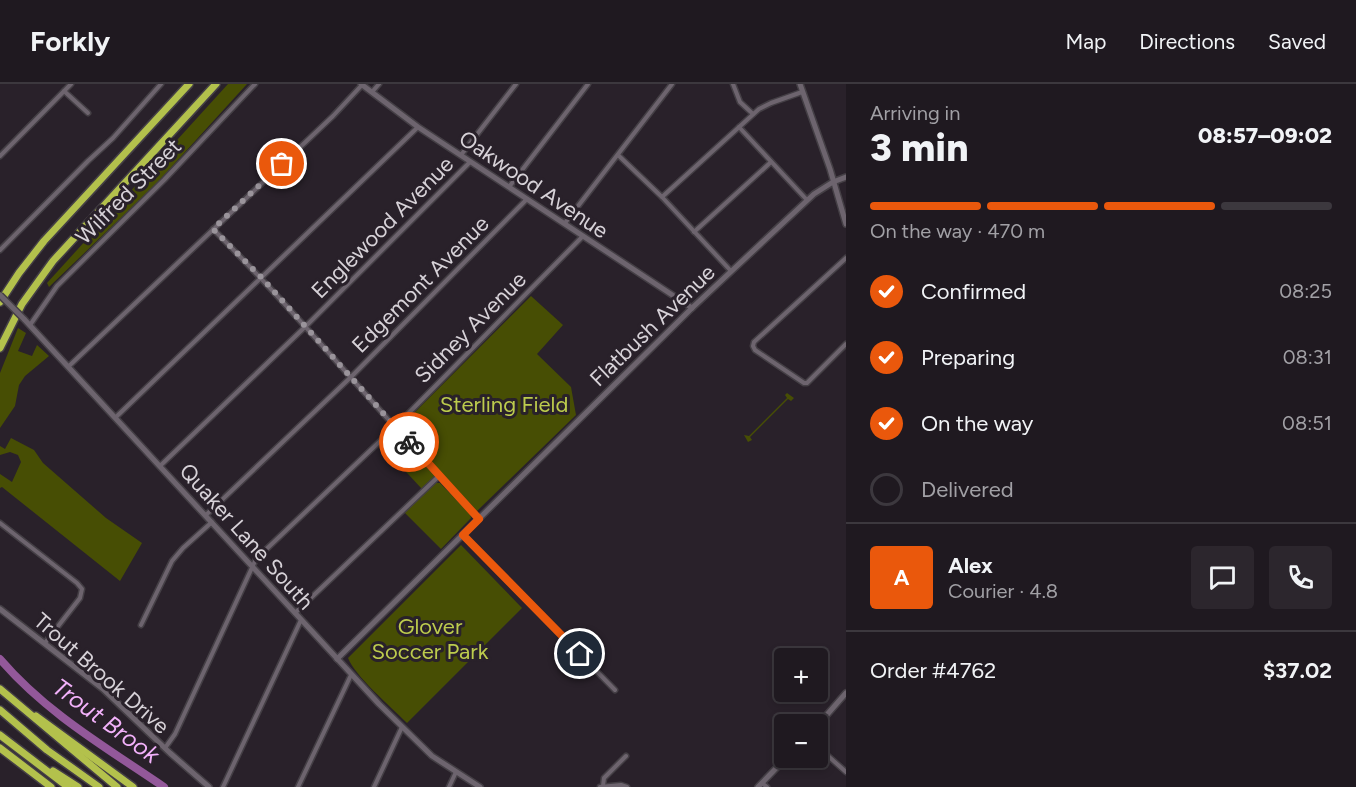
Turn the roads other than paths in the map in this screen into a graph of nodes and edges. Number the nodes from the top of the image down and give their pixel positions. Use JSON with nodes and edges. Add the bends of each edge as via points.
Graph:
{"nodes":[{"id":1,"x":71,"y":84,"type":"edge"},
{"id":2,"x":161,"y":84,"type":"edge"},
{"id":3,"x":189,"y":84,"type":"edge"},
{"id":4,"x":216,"y":84,"type":"edge"},
{"id":5,"x":255,"y":84,"type":"edge"},
{"id":6,"x":362,"y":84,"type":"edge"},
{"id":7,"x":379,"y":84,"type":"edge"},
{"id":8,"x":516,"y":84,"type":"edge"},
{"id":9,"x":588,"y":84,"type":"edge"},
{"id":10,"x":672,"y":84,"type":"edge"},
{"id":11,"x":732,"y":84,"type":"edge"},
{"id":12,"x":800,"y":84,"type":"edge"},
{"id":13,"x":64,"y":91,"type":"junction"},
{"id":14,"x":372,"y":92,"type":"junction"},
{"id":15,"x":802,"y":92,"type":"junction"},
{"id":16,"x":88,"y":113,"type":"dead end"},
{"id":17,"x":753,"y":114,"type":"junction"},
{"id":18,"x":418,"y":127,"type":"junction"},
{"id":19,"x":739,"y":127,"type":"junction"},
{"id":20,"x":461,"y":155,"type":"junction"},
{"id":21,"x":618,"y":155,"type":"junction"},
{"id":22,"x":0,"y":156,"type":"edge"},
{"id":23,"x":471,"y":161,"type":"junction"},
{"id":24,"x":771,"y":162,"type":"junction"},
{"id":25,"x":846,"y":177,"type":"edge"},
{"id":26,"x":833,"y":182,"type":"junction"},
{"id":27,"x":509,"y":187,"type":"junction"},
{"id":28,"x":662,"y":197,"type":"junction"},
{"id":29,"x":527,"y":199,"type":"junction"},
{"id":30,"x":807,"y":200,"type":"junction"},
{"id":31,"x":565,"y":223,"type":"junction"},
{"id":32,"x":846,"y":224,"type":"edge"},
{"id":33,"x":213,"y":229,"type":"junction"},
{"id":34,"x":694,"y":232,"type":"junction"},
{"id":35,"x":583,"y":236,"type":"junction"},
{"id":36,"x":0,"y":250,"type":"edge"},
{"id":37,"x":846,"y":258,"type":"edge"},
{"id":38,"x":731,"y":271,"type":"junction"},
{"id":39,"x":262,"y":278,"type":"junction"},
{"id":40,"x":0,"y":295,"type":"edge"},
{"id":41,"x":0,"y":302,"type":"edge"},
{"id":42,"x":692,"y":308,"type":"junction"},
{"id":43,"x":30,"y":325,"type":"junction"},
{"id":44,"x":306,"y":326,"type":"junction"},
{"id":45,"x":846,"y":344,"type":"edge"},
{"id":46,"x":0,"y":348,"type":"edge"},
{"id":47,"x":69,"y":366,"type":"junction"},
{"id":48,"x":352,"y":376,"type":"junction"},
{"id":49,"x":116,"y":417,"type":"junction"},
{"id":50,"x":396,"y":426,"type":"junction"},
{"id":51,"x":160,"y":466,"type":"junction"},
{"id":52,"x":439,"y":476,"type":"junction"},
{"id":53,"x":206,"y":515,"type":"junction"},
{"id":54,"x":479,"y":519,"type":"junction"},
{"id":55,"x":212,"y":522,"type":"junction"},
{"id":56,"x":0,"y":523,"type":"edge"},
{"id":57,"x":463,"y":535,"type":"junction"},
{"id":58,"x":252,"y":567,"type":"junction"},
{"id":59,"x":0,"y":609,"type":"edge"},
{"id":60,"x":295,"y":613,"type":"junction"},
{"id":61,"x":301,"y":620,"type":"junction"},
{"id":62,"x":141,"y":626,"type":"dead end"},
{"id":63,"x":45,"y":643,"type":"junction"},
{"id":64,"x":337,"y":659,"type":"junction"},
{"id":65,"x":351,"y":675,"type":"junction"},
{"id":66,"x":0,"y":689,"type":"edge"},
{"id":67,"x":615,"y":690,"type":"dead end"},
{"id":68,"x":846,"y":693,"type":"edge"},
{"id":69,"x":0,"y":710,"type":"edge"},
{"id":70,"x":25,"y":711,"type":"junction"},
{"id":71,"x":827,"y":714,"type":"edge"},
{"id":72,"x":402,"y":727,"type":"junction"},
{"id":73,"x":0,"y":735,"type":"edge"},
{"id":74,"x":0,"y":748,"type":"edge"},
{"id":75,"x":165,"y":748,"type":"junction"},
{"id":76,"x":626,"y":756,"type":"dead end"},
{"id":77,"x":828,"y":756,"type":"edge"},
{"id":78,"x":42,"y":767,"type":"junction"},
{"id":79,"x":778,"y":768,"type":"edge"},
{"id":80,"x":456,"y":772,"type":"junction"},
{"id":81,"x":846,"y":772,"type":"edge"},
{"id":82,"x":763,"y":786,"type":"edge"},
{"id":83,"x":51,"y":787,"type":"edge"},
{"id":84,"x":68,"y":787,"type":"edge"},
{"id":85,"x":78,"y":787,"type":"edge"},
{"id":86,"x":99,"y":787,"type":"edge"},
{"id":87,"x":117,"y":787,"type":"edge"},
{"id":88,"x":134,"y":787,"type":"edge"},
{"id":89,"x":209,"y":787,"type":"edge"},
{"id":90,"x":223,"y":787,"type":"edge"},
{"id":91,"x":298,"y":787,"type":"edge"},
{"id":92,"x":374,"y":787,"type":"edge"},
{"id":93,"x":449,"y":787,"type":"edge"},
{"id":94,"x":480,"y":787,"type":"edge"},
{"id":95,"x":602,"y":787,"type":"edge"},
{"id":96,"x":627,"y":787,"type":"edge"}],
"edges":[{"from":1,"to":13,"type":"street"},
{"from":2,"to":36,"type":"street","via":[[113,138]]},
{"from":3,"to":41,"type":"highway","via":[[44,240]]},
{"from":4,"to":46,"type":"highway","via":[[53,261],[22,304]]},
{"from":5,"to":43,"type":"street","name":"Wilfred Street","via":[[57,286]]},
{"from":6,"to":14,"type":"street","name":"Oakwood Avenue"},
{"from":6,"to":33,"type":"street"},
{"from":7,"to":14,"type":"street"},
{"from":8,"to":20,"type":"street"},
{"from":9,"to":27,"type":"street"},
{"from":10,"to":21,"type":"street"},
{"from":11,"to":17,"type":"street","via":[[740,102]]},
{"from":12,"to":15,"type":"street"},
{"from":13,"to":16,"type":"street"},
{"from":13,"to":22,"type":"street"},
{"from":14,"to":18,"type":"street","name":"Oakwood Avenue"},
{"from":15,"to":17,"type":"street"},
{"from":15,"to":26,"type":"street"},
{"from":17,"to":19,"type":"street"},
{"from":18,"to":20,"type":"street","name":"Oakwood Avenue"},
{"from":18,"to":39,"type":"street"},
{"from":19,"to":24,"type":"street"},
{"from":19,"to":28,"type":"street"},
{"from":20,"to":23,"type":"street","name":"Oakwood Avenue"},
{"from":21,"to":28,"type":"street"},
{"from":21,"to":31,"type":"street"},
{"from":23,"to":27,"type":"street","name":"Oakwood Avenue"},
{"from":23,"to":44,"type":"street","name":"Englewood Avenue"},
{"from":24,"to":30,"type":"street"},
{"from":24,"to":34,"type":"street"},
{"from":25,"to":26,"type":"street","name":"Flatbush Avenue"},
{"from":26,"to":30,"type":"street","name":"Flatbush Avenue"},
{"from":26,"to":32,"type":"street"},
{"from":27,"to":29,"type":"street","name":"Oakwood Avenue"},
{"from":28,"to":34,"type":"street"},
{"from":29,"to":31,"type":"street","name":"Oakwood Avenue"},
{"from":29,"to":48,"type":"street","name":"Edgemont Avenue"},
{"from":30,"to":38,"type":"street","name":"Flatbush Avenue"},
{"from":31,"to":35,"type":"street","name":"Oakwood Avenue"},
{"from":33,"to":39,"type":"street"},
{"from":33,"to":47,"type":"street"},
{"from":34,"to":38,"type":"street"},
{"from":35,"to":42,"type":"street","name":"Oakwood Avenue"},
{"from":35,"to":50,"type":"street","name":"Sidney Avenue"},
{"from":37,"to":45,"type":"street","via":[[753,346],[807,383]]},
{"from":38,"to":42,"type":"street","name":"Flatbush Avenue"},
{"from":39,"to":44,"type":"street"},
{"from":39,"to":49,"type":"street"},
{"from":40,"to":43,"type":"street","name":"Quaker Lane South","bridge":true},
{"from":42,"to":54,"type":"street","name":"Flatbush Avenue"},
{"from":43,"to":47,"type":"street","name":"Quaker Lane South"},
{"from":44,"to":48,"type":"street"},
{"from":44,"to":51,"type":"street","name":"Englewood Avenue"},
{"from":47,"to":49,"type":"street","name":"Quaker Lane South"},
{"from":48,"to":50,"type":"street"},
{"from":48,"to":53,"type":"street","name":"Edgemont Avenue"},
{"from":49,"to":51,"type":"street","name":"Quaker Lane South"},
{"from":50,"to":52,"type":"street"},
{"from":50,"to":58,"type":"street","name":"Sidney Avenue"},
{"from":51,"to":53,"type":"street","name":"Quaker Lane South"},
{"from":52,"to":54,"type":"street"},
{"from":52,"to":60,"type":"street"},
{"from":53,"to":55,"type":"street","name":"Quaker Lane South"},
{"from":54,"to":57,"type":"street","name":"Flatbush Avenue"},
{"from":55,"to":58,"type":"street","name":"Quaker Lane South"},
{"from":55,"to":62,"type":"street","via":[[172,561]]},
{"from":56,"to":63,"type":"street","via":[[82,589],[80,598]]},
{"from":57,"to":64,"type":"street","name":"Flatbush Avenue"},
{"from":57,"to":67,"type":"street"},
{"from":58,"to":60,"type":"street","name":"Quaker Lane South"},
{"from":58,"to":75,"type":"street","name":"Sidney Avenue"},
{"from":59,"to":63,"type":"street","name":"Trout Brook Drive"},
{"from":60,"to":61,"type":"street","name":"Quaker Lane South"},
{"from":61,"to":64,"type":"street","name":"Quaker Lane South"},
{"from":61,"to":90,"type":"street"},
{"from":63,"to":75,"type":"street","name":"Trout Brook Drive","via":[[119,703]]},
{"from":64,"to":65,"type":"street","name":"Quaker Lane South"},
{"from":65,"to":72,"type":"street","name":"Quaker Lane South"},
{"from":65,"to":91,"type":"street"},
{"from":66,"to":70,"type":"highway"},
{"from":68,"to":71,"type":"street"},
{"from":69,"to":86,"type":"highway"},
{"from":70,"to":87,"type":"highway"},
{"from":70,"to":88,"type":"highway","via":[[42,719]]},
{"from":72,"to":80,"type":"street","name":"Quaker Lane South"},
{"from":72,"to":92,"type":"street"},
{"from":73,"to":78,"type":"highway"},
{"from":74,"to":83,"type":"highway"},
{"from":75,"to":89,"type":"street","name":"Trout Brook Drive"},
{"from":76,"to":95,"type":"street","via":[[604,778]]},
{"from":77,"to":81,"type":"street"},
{"from":78,"to":84,"type":"highway"},
{"from":78,"to":85,"type":"highway"},
{"from":79,"to":82,"type":"street"},
{"from":80,"to":93,"type":"street"},
{"from":80,"to":94,"type":"street","name":"Quaker Lane South"},
{"from":95,"to":96,"type":"street"}]}
